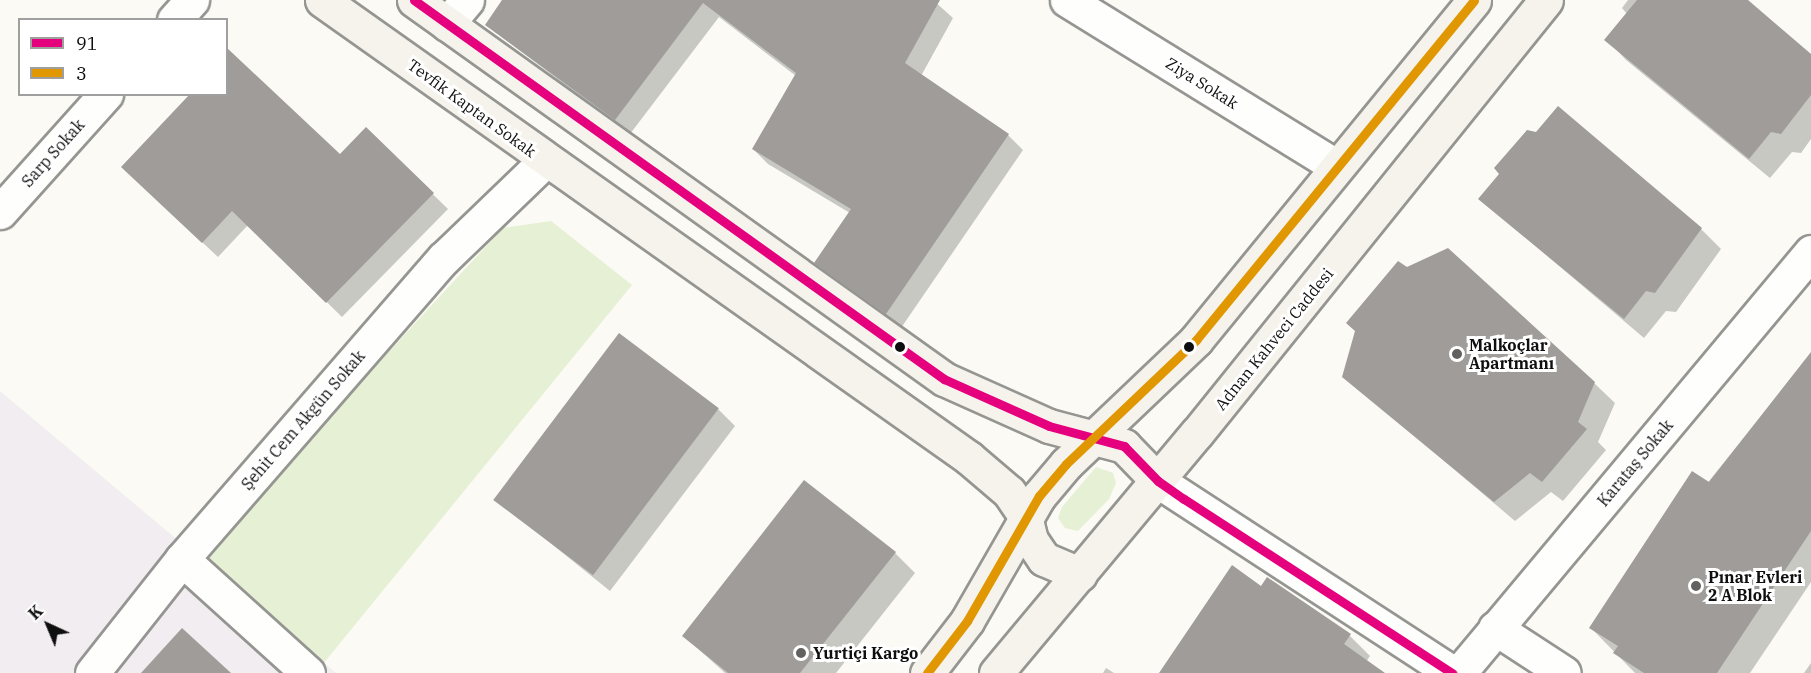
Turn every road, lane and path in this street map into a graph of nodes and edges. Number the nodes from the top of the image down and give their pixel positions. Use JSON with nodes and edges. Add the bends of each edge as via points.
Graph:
{"nodes":[{"id":1,"x":192,"y":0,"type":"edge"},
{"id":2,"x":321,"y":0,"type":"edge"},
{"id":3,"x":414,"y":0,"type":"edge"},
{"id":4,"x":1067,"y":0,"type":"edge"},
{"id":5,"x":1473,"y":0,"type":"edge"},
{"id":6,"x":1546,"y":0,"type":"edge"},
{"id":7,"x":457,"y":12,"type":"edge"},
{"id":8,"x":176,"y":18,"type":"edge"},
{"id":9,"x":104,"y":96,"type":"edge"},
{"id":10,"x":545,"y":161,"type":"junction"},
{"id":11,"x":1337,"y":168,"type":"junction"},
{"id":12,"x":0,"y":212,"type":"edge"},
{"id":13,"x":1811,"y":252,"type":"edge"},
{"id":14,"x":1098,"y":437,"type":"junction"},
{"id":15,"x":1158,"y":481,"type":"junction"},
{"id":16,"x":1025,"y":516,"type":"junction"},
{"id":17,"x":182,"y":559,"type":"junction"},
{"id":18,"x":1080,"y":574,"type":"junction"},
{"id":19,"x":1495,"y":628,"type":"junction"},
{"id":20,"x":92,"y":673,"type":"edge"},
{"id":21,"x":308,"y":673,"type":"edge"},
{"id":22,"x":927,"y":673,"type":"edge"},
{"id":23,"x":996,"y":673,"type":"edge"},
{"id":24,"x":1452,"y":673,"type":"edge"},
{"id":25,"x":1459,"y":673,"type":"edge"},
{"id":26,"x":1564,"y":673,"type":"edge"}],
"edges":[{"from":1,"to":8,"type":"street"},
{"from":2,"to":10,"type":"main road","name":"Tevfik Kaptan Sokak"},
{"from":3,"to":7,"type":"main road"},
{"from":4,"to":11,"type":"street","name":"Ziya Sokak"},
{"from":5,"to":11,"type":"main road"},
{"from":6,"to":15,"type":"main road","name":"Adnan Kahveci Caddesi"},
{"from":7,"to":14,"type":"main road","via":[[944,379],[1049,426]]},
{"from":9,"to":12,"type":"street","name":"Sarp Sokak"},
{"from":10,"to":16,"type":"main road","name":"Tevfik Kaptan Sokak","via":[[969,458],[1009,492]]},
{"from":10,"to":17,"type":"street","name":"Şehit Cem Akgün Sokak","via":[[443,259]]},
{"from":11,"to":14,"type":"main road","via":[[1196,340]]},
{"from":13,"to":19,"type":"street","name":"Karataş Sokak"},
{"from":14,"to":15,"type":"main road","via":[[1124,446]]},
{"from":14,"to":16,"type":"main road","via":[[1066,464]]},
{"from":15,"to":18,"type":"main road","name":"Adnan Kahveci Caddesi"},
{"from":15,"to":24,"type":"street"},
{"from":16,"to":18,"type":"main road","name":"Tevfik Kaptan Sokak","via":[[1031,540],[1044,559]]},
{"from":16,"to":22,"type":"main road","via":[[968,621]]},
{"from":17,"to":20,"type":"street","name":"Şehit Cem Akgün Sokak"},
{"from":17,"to":21,"type":"street"},
{"from":18,"to":23,"type":"main road","name":"Adnan Kahveci Caddesi"},
{"from":19,"to":25,"type":"street","name":"Karataş Sokak"},
{"from":19,"to":26,"type":"street"}]}
